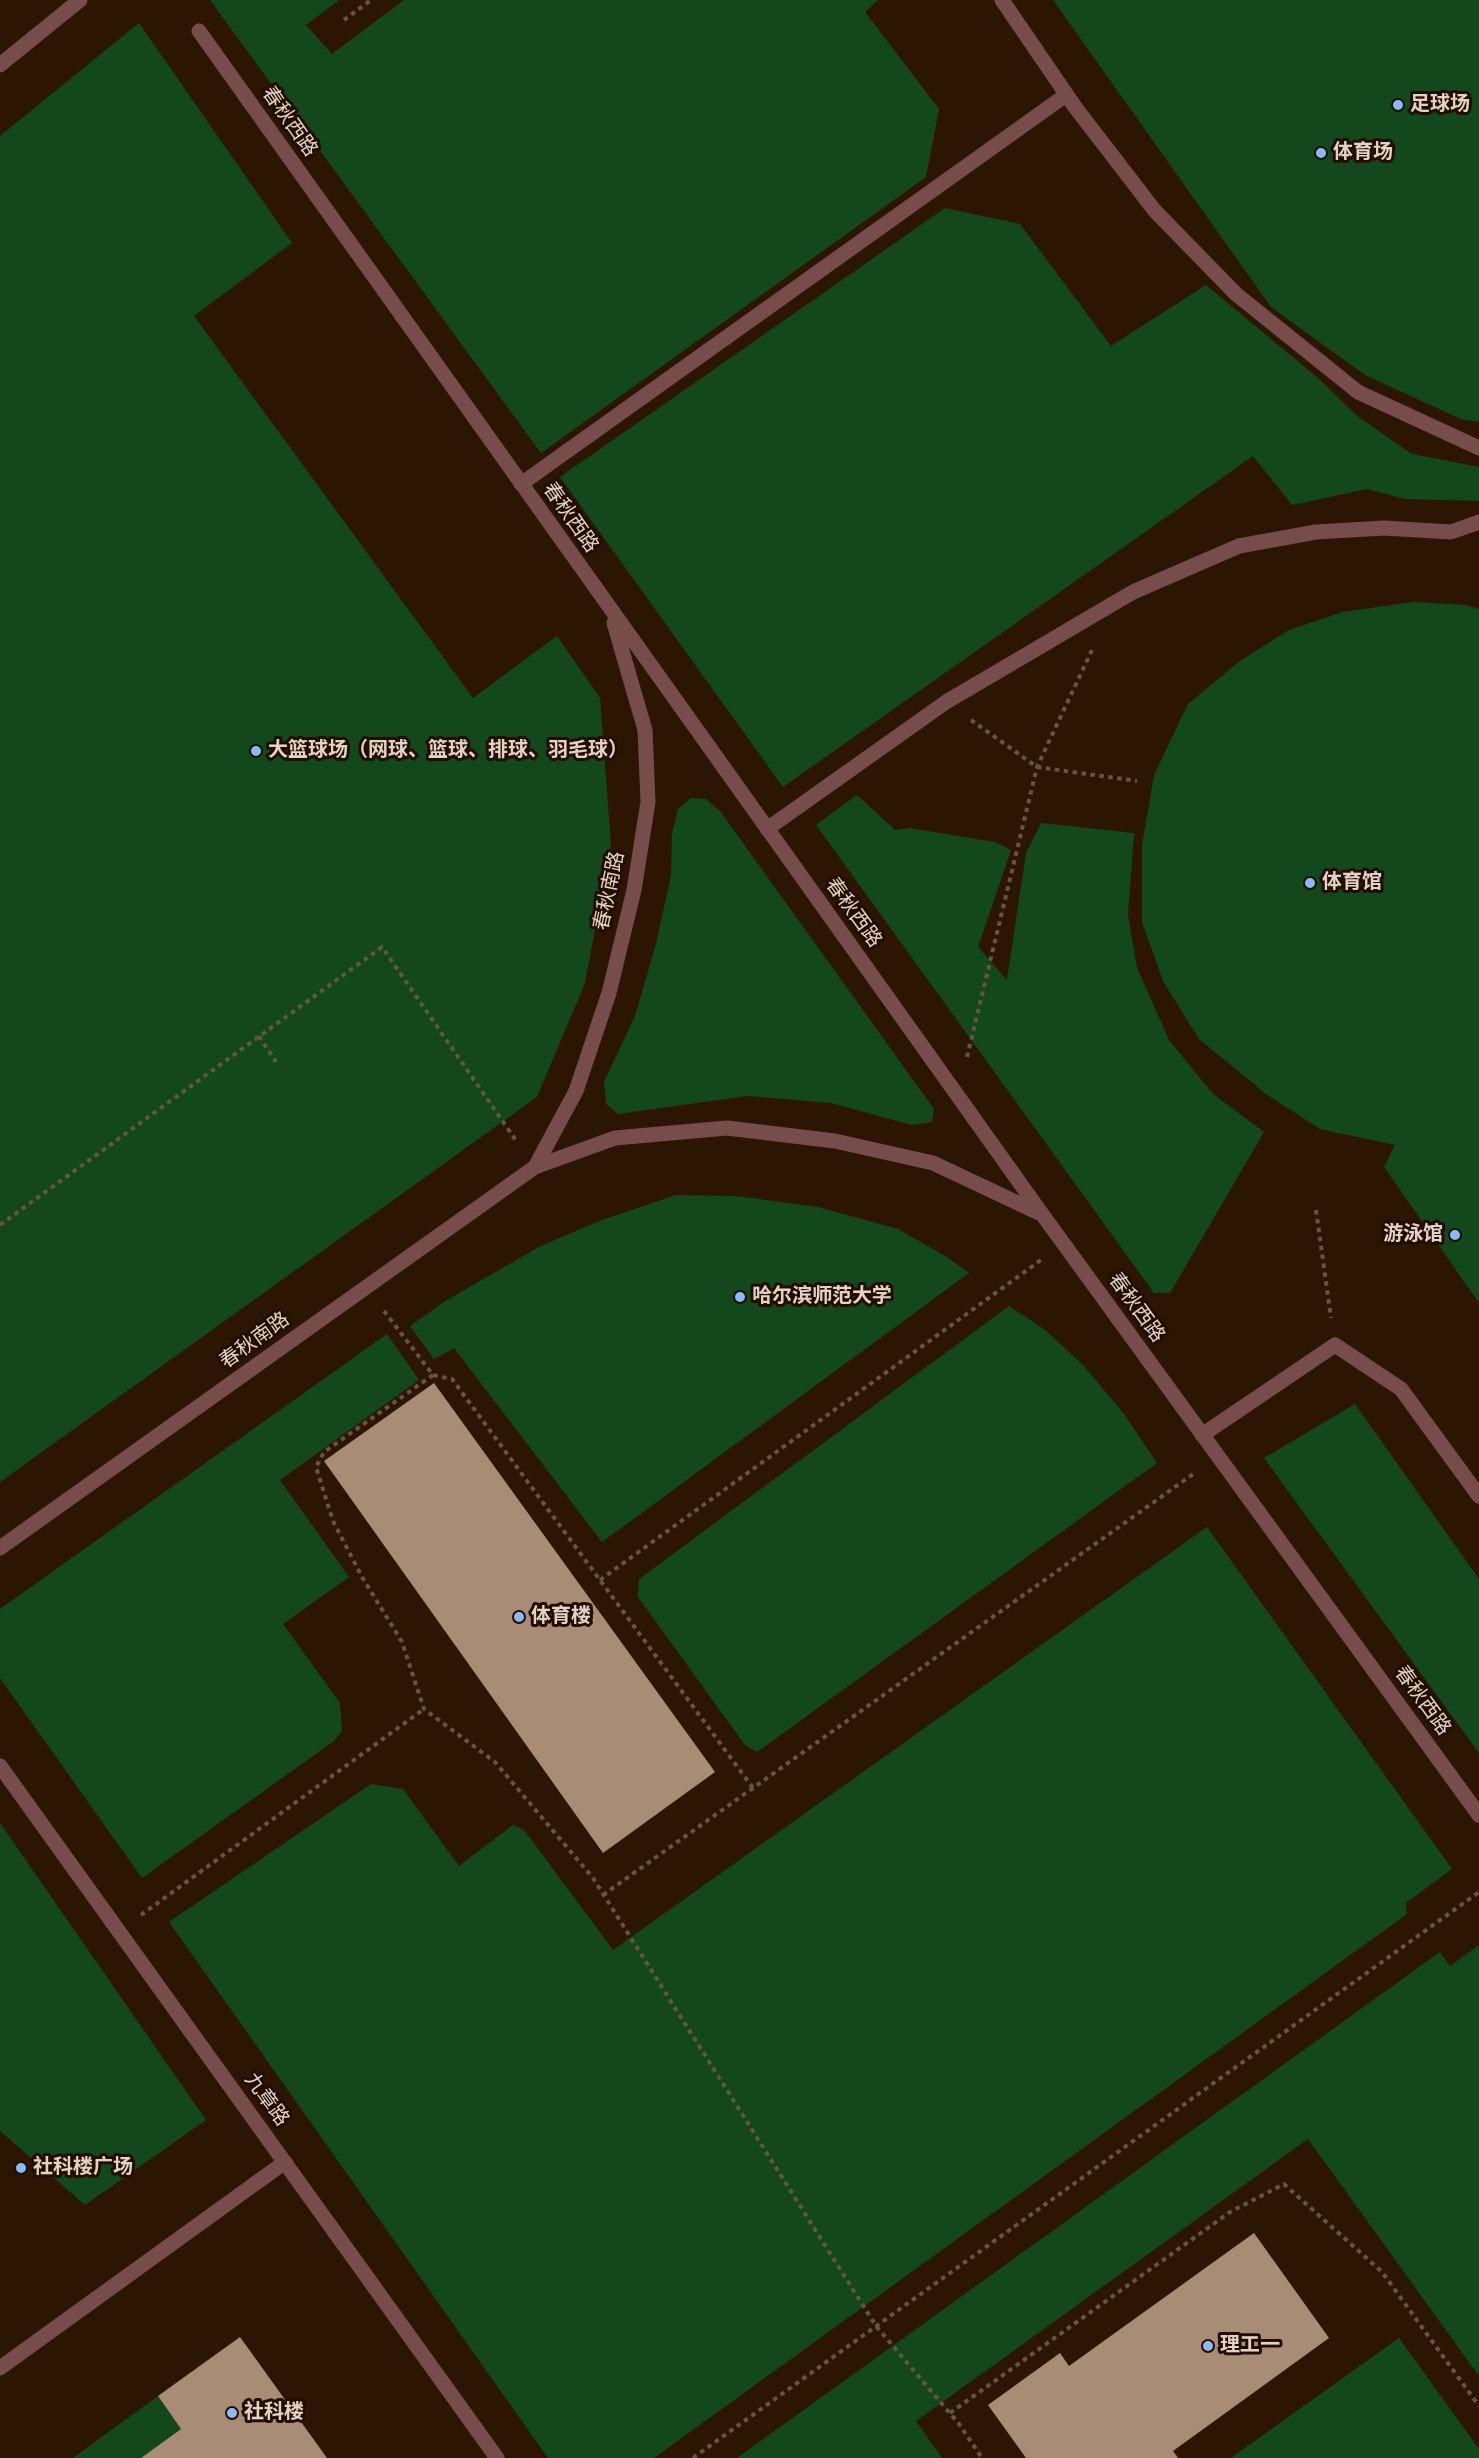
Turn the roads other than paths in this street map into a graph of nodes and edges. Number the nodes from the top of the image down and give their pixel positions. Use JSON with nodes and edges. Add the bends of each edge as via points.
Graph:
{"nodes":[{"id":1,"x":80,"y":0,"type":"edge"},
{"id":2,"x":1002,"y":0,"type":"edge"},
{"id":3,"x":199,"y":31,"type":"dead end"},
{"id":4,"x":0,"y":65,"type":"edge"},
{"id":5,"x":1066,"y":95,"type":"junction"},
{"id":6,"x":1479,"y":448,"type":"edge"},
{"id":7,"x":521,"y":484,"type":"junction"},
{"id":8,"x":1479,"y":522,"type":"edge"},
{"id":9,"x":611,"y":612,"type":"junction"},
{"id":10,"x":767,"y":829,"type":"junction"},
{"id":11,"x":535,"y":1167,"type":"junction"},
{"id":12,"x":1042,"y":1214,"type":"junction"},
{"id":13,"x":1202,"y":1435,"type":"junction"},
{"id":14,"x":1479,"y":1496,"type":"edge"},
{"id":15,"x":0,"y":1548,"type":"edge"},
{"id":16,"x":0,"y":1766,"type":"edge"},
{"id":17,"x":1479,"y":1815,"type":"edge"},
{"id":18,"x":285,"y":2162,"type":"junction"},
{"id":19,"x":0,"y":2368,"type":"edge"},
{"id":20,"x":497,"y":2458,"type":"edge"}],
"edges":[{"from":1,"to":4,"type":"street"},
{"from":2,"to":5,"type":"street"},
{"from":3,"to":7,"type":"street","name":"春秋西路"},
{"from":5,"to":6,"type":"street","via":[[1155,211],[1236,294],[1358,392]]},
{"from":5,"to":7,"type":"street"},
{"from":7,"to":9,"type":"street","name":"春秋西路"},
{"from":8,"to":10,"type":"street","via":[[1451,532],[1384,528],[1316,532],[1239,546],[1133,592],[946,702]]},
{"from":9,"to":10,"type":"street","name":"春秋西路"},
{"from":9,"to":11,"type":"street","name":"春秋南路","via":[[645,730],[648,802],[634,890],[609,993],[576,1091]]},
{"from":10,"to":12,"type":"street","name":"春秋西路"},
{"from":11,"to":12,"type":"street","name":"春秋南路","via":[[615,1137],[727,1128],[835,1141],[933,1163]]},
{"from":11,"to":15,"type":"street","name":"春秋南路"},
{"from":12,"to":13,"type":"street","name":"春秋西路"},
{"from":13,"to":14,"type":"street","via":[[1335,1346],[1401,1389]]},
{"from":13,"to":17,"type":"street","name":"春秋西路"},
{"from":16,"to":18,"type":"street","name":"九章路"},
{"from":18,"to":19,"type":"street"},
{"from":18,"to":20,"type":"street","name":"九章路"}]}
